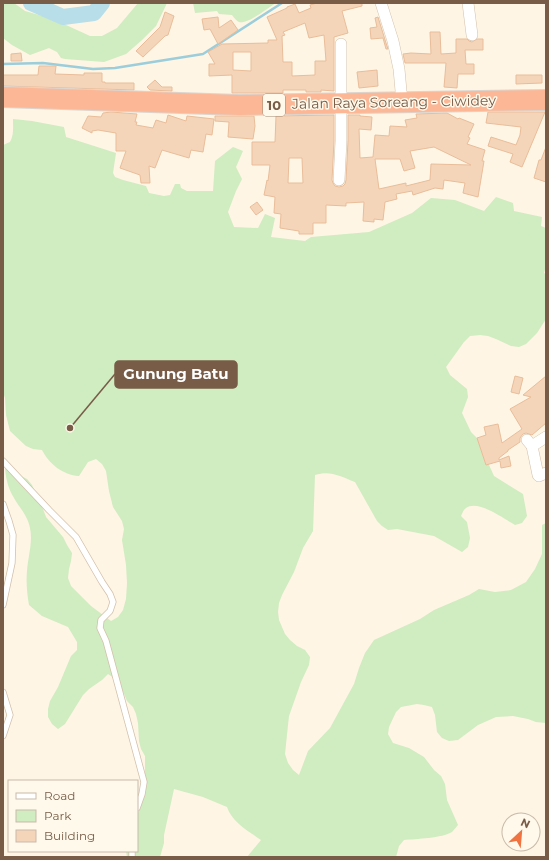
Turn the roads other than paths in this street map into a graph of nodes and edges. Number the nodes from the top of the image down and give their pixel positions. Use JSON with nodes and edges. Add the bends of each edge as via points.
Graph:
{"nodes":[{"id":1,"x":381,"y":3,"type":"edge"},
{"id":2,"x":468,"y":3,"type":"edge"},
{"id":3,"x":472,"y":35,"type":"dead end"},
{"id":4,"x":341,"y":44,"type":"dead end"},
{"id":5,"x":3,"y":97,"type":"edge"},
{"id":6,"x":546,"y":100,"type":"edge"},
{"id":7,"x":402,"y":102,"type":"junction"},
{"id":8,"x":340,"y":104,"type":"junction"},
{"id":9,"x":339,"y":180,"type":"dead end"},
{"id":10,"x":546,"y":437,"type":"edge"},
{"id":11,"x":3,"y":461,"type":"edge"},
{"id":12,"x":546,"y":473,"type":"edge"},
{"id":13,"x":3,"y":504,"type":"edge"},
{"id":14,"x":3,"y":605,"type":"edge"},
{"id":15,"x":3,"y":692,"type":"edge"},
{"id":16,"x":3,"y":736,"type":"edge"},
{"id":17,"x":138,"y":805,"type":"edge"}],
"edges":[{"from":1,"to":7,"type":"street","via":[[399,69]]},
{"from":2,"to":3,"type":"street"},
{"from":4,"to":8,"type":"street"},
{"from":5,"to":8,"type":"highway","name":"Jalan Raya Soreang - Ciwidey","number":"10","via":[[232,105]]},
{"from":6,"to":7,"type":"highway","name":"Jalan Raya Soreang - Ciwidey","number":"10"},
{"from":7,"to":8,"type":"highway","name":"Jalan Raya Soreang - Ciwidey","number":"10"},
{"from":8,"to":9,"type":"street"},
{"from":10,"to":12,"type":"street","via":[[530,443],[538,475]]},
{"from":11,"to":17,"type":"lane","via":[[76,537],[110,594],[113,602],[110,611],[101,620],[100,628],[106,641],[144,782]]},
{"from":13,"to":14,"type":"lane","via":[[13,535],[12,563]]},
{"from":15,"to":16,"type":"lane","via":[[10,715]]}]}
